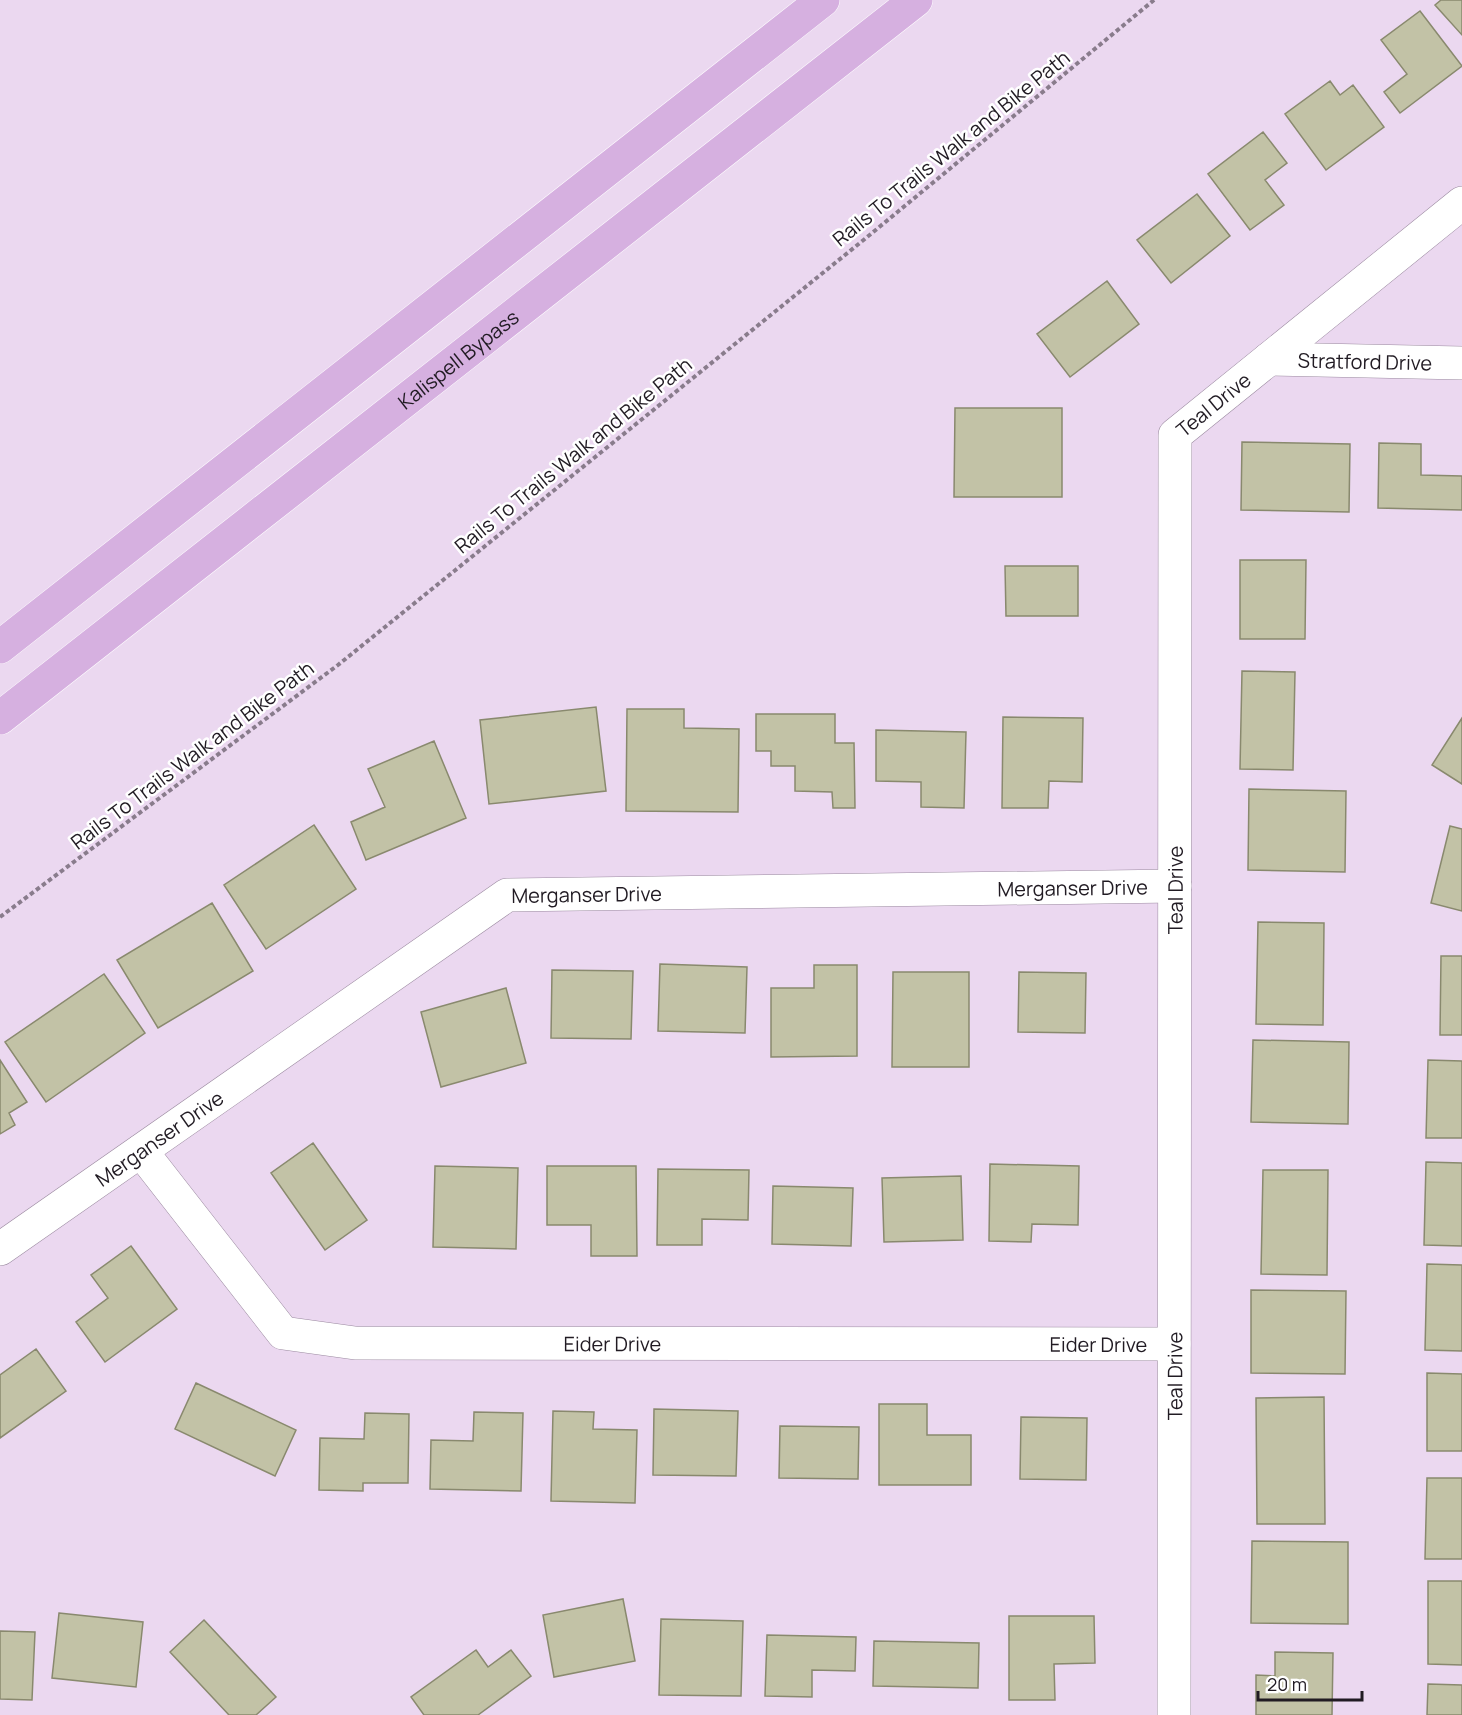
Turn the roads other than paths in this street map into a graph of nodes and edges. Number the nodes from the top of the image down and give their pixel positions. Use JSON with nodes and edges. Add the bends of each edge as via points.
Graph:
{"nodes":[{"id":1,"x":823,"y":0,"type":"edge"},
{"id":2,"x":916,"y":0,"type":"edge"},
{"id":3,"x":1462,"y":203,"type":"edge"},
{"id":4,"x":1269,"y":359,"type":"junction"},
{"id":5,"x":1462,"y":363,"type":"edge"},
{"id":6,"x":0,"y":647,"type":"edge"},
{"id":7,"x":0,"y":718,"type":"edge"},
{"id":8,"x":1175,"y":886,"type":"junction"},
{"id":9,"x":141,"y":1151,"type":"junction"},
{"id":10,"x":0,"y":1249,"type":"edge"},
{"id":11,"x":1174,"y":1344,"type":"junction"},
{"id":12,"x":1174,"y":1715,"type":"edge"}],
"edges":[{"from":1,"to":6,"type":"highway"},
{"from":2,"to":7,"type":"highway","name":"Kalispell Bypass"},
{"from":3,"to":4,"type":"street","name":"Teal Drive"},
{"from":4,"to":5,"type":"street","name":"Stratford Drive"},
{"from":4,"to":8,"type":"street","name":"Teal Drive","via":[[1175,435]]},
{"from":8,"to":9,"type":"street","name":"Merganser Drive","via":[[507,895]]},
{"from":8,"to":11,"type":"street","name":"Teal Drive"},
{"from":9,"to":10,"type":"street","name":"Merganser Drive"},
{"from":9,"to":11,"type":"street","name":"Eider Drive","via":[[283,1333],[355,1343]]},
{"from":11,"to":12,"type":"street","name":"Teal Drive"}]}
